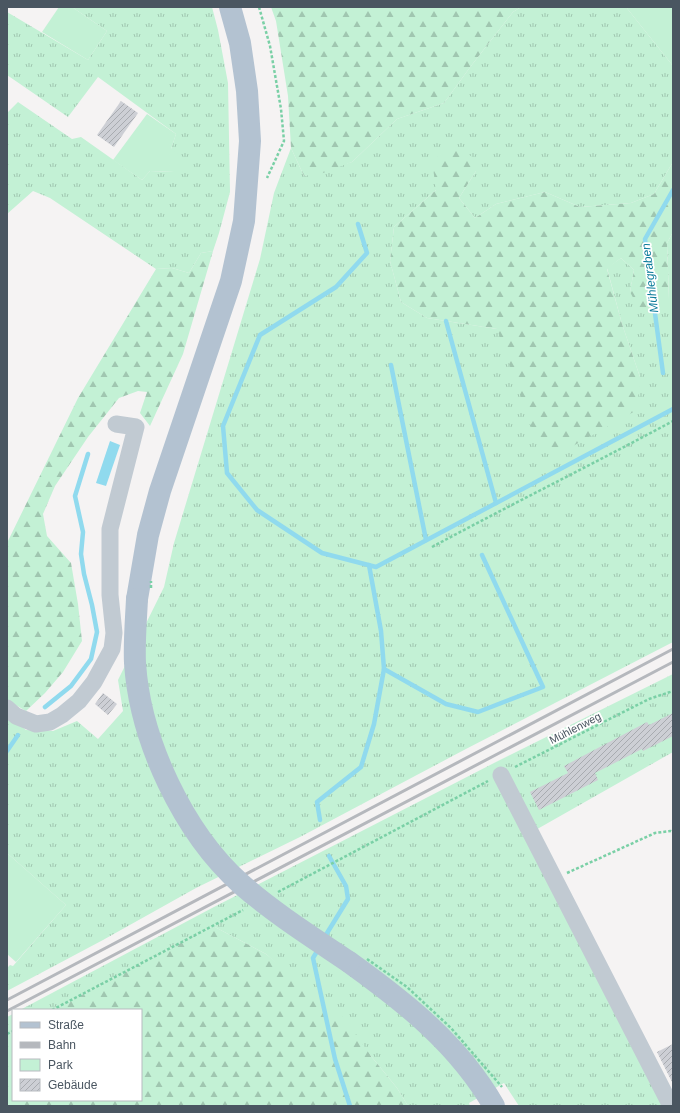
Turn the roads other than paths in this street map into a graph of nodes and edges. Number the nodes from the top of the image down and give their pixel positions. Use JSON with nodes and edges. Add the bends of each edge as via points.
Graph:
{"nodes":[{"id":1,"x":230,"y":7,"type":"edge"},
{"id":2,"x":116,"y":424,"type":"dead end"},
{"id":3,"x":7,"y":708,"type":"edge"},
{"id":4,"x":493,"y":778,"type":"road end"},
{"id":5,"x":494,"y":1096,"type":"edge"},
{"id":6,"x":671,"y":1106,"type":"edge"}],
"edges":[{"from":1,"to":5,"type":"main road","bridge":true,"via":[[240,43],[247,91],[250,141],[244,221],[231,281],[160,491],[148,536],[135,662],[141,704],[152,746],[173,793],[199,836],[224,867],[279,914],[390,991],[443,1039]]},
{"from":2,"to":3,"type":"lane","via":[[136,427],[110,529],[110,595],[114,633],[112,649],[80,701],[50,722],[36,724],[16,716]]},
{"from":4,"to":6,"type":"lane","via":[[554,879]]}]}
